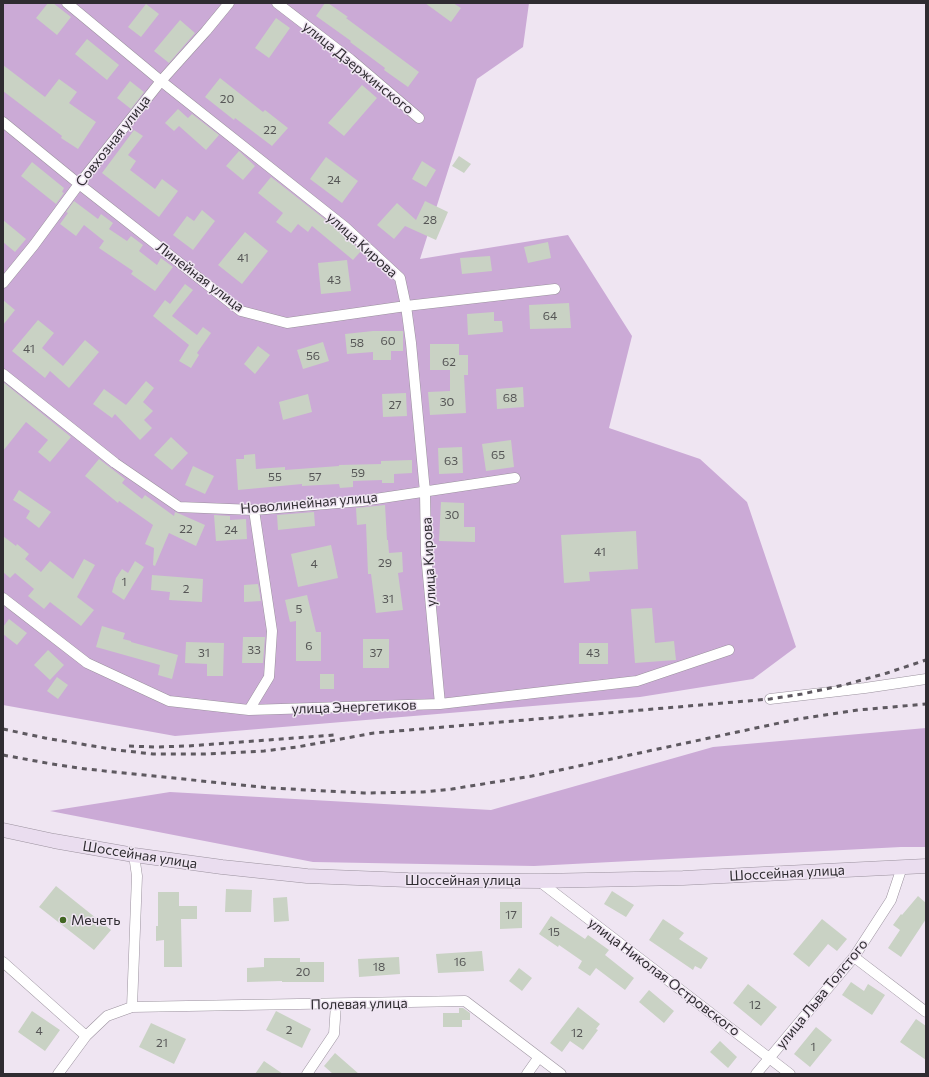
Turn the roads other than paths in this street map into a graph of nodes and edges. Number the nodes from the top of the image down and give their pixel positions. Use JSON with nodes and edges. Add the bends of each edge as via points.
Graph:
{"nodes":[{"id":1,"x":66,"y":3,"type":"edge"},
{"id":2,"x":229,"y":3,"type":"edge"},
{"id":3,"x":277,"y":3,"type":"edge"},
{"id":4,"x":161,"y":81,"type":"junction"},
{"id":5,"x":419,"y":118,"type":"dead end"},
{"id":6,"x":3,"y":122,"type":"edge"},
{"id":7,"x":79,"y":184,"type":"junction"},
{"id":8,"x":3,"y":283,"type":"edge"},
{"id":9,"x":556,"y":289,"type":"dead end"},
{"id":10,"x":406,"y":306,"type":"junction"},
{"id":11,"x":3,"y":374,"type":"edge"},
{"id":12,"x":515,"y":478,"type":"dead end"},
{"id":13,"x":425,"y":492,"type":"junction"},
{"id":14,"x":254,"y":510,"type":"junction"},
{"id":15,"x":3,"y":598,"type":"edge"},
{"id":16,"x":729,"y":650,"type":"dead end"},
{"id":17,"x":926,"y":679,"type":"edge"},
{"id":18,"x":770,"y":699,"type":"dead end"},
{"id":19,"x":440,"y":704,"type":"junction"},
{"id":20,"x":249,"y":710,"type":"junction"},
{"id":21,"x":3,"y":830,"type":"edge"},
{"id":22,"x":134,"y":855,"type":"junction"},
{"id":23,"x":926,"y":866,"type":"edge"},
{"id":24,"x":902,"y":867,"type":"junction"},
{"id":25,"x":539,"y":880,"type":"junction"},
{"id":26,"x":854,"y":957,"type":"junction"},
{"id":27,"x":3,"y":962,"type":"edge"},
{"id":28,"x":336,"y":1004,"type":"junction"},
{"id":29,"x":132,"y":1008,"type":"junction"},
{"id":30,"x":926,"y":1012,"type":"edge"},
{"id":31,"x":86,"y":1036,"type":"junction"},
{"id":32,"x":539,"y":1057,"type":"junction"},
{"id":33,"x":770,"y":1058,"type":"junction"},
{"id":34,"x":58,"y":1074,"type":"edge"},
{"id":35,"x":307,"y":1074,"type":"edge"},
{"id":36,"x":527,"y":1074,"type":"edge"},
{"id":37,"x":561,"y":1074,"type":"edge"},
{"id":38,"x":756,"y":1074,"type":"edge"},
{"id":39,"x":790,"y":1074,"type":"edge"}],
"edges":[{"from":1,"to":4,"type":"street","name":"улица Кирова"},
{"from":2,"to":4,"type":"street","name":"Совхозная улица"},
{"from":3,"to":5,"type":"street","name":"улица Дзержинского","via":[[350,59]]},
{"from":4,"to":7,"type":"street","name":"Совхозная улица"},
{"from":4,"to":10,"type":"street","name":"улица Кирова","via":[[345,226],[400,278]]},
{"from":6,"to":7,"type":"street","name":"Линейная улица"},
{"from":7,"to":8,"type":"street","name":"Совхозная улица"},
{"from":7,"to":10,"type":"street","name":"Линейная улица","via":[[241,311],[287,323]]},
{"from":9,"to":10,"type":"street","name":"Линейная улица"},
{"from":10,"to":13,"type":"street","name":"улица Кирова"},
{"from":11,"to":14,"type":"street","name":"Новолинейная улица","via":[[116,463],[179,507]]},
{"from":12,"to":13,"type":"street","name":"Новолинейная улица"},
{"from":13,"to":14,"type":"street","name":"Новолинейная улица","via":[[362,501]]},
{"from":13,"to":19,"type":"street","name":"улица Кирова","via":[[426,554]]},
{"from":14,"to":20,"type":"street","via":[[272,631],[269,677]]},
{"from":15,"to":20,"type":"street","name":"улица Энергетиков","via":[[87,663],[162,698],[169,701]]},
{"from":16,"to":19,"type":"street","name":"улица Энергетиков","via":[[636,681]]},
{"from":17,"to":18,"type":"street"},
{"from":19,"to":20,"type":"street","name":"улица Энергетиков"},
{"from":21,"to":22,"type":"main road","name":"Шоссейная улица"},
{"from":22,"to":25,"type":"main road","name":"Шоссейная улица","via":[[307,876],[408,880]]},
{"from":22,"to":29,"type":"street","via":[[137,876]]},
{"from":23,"to":24,"type":"main road","name":"Шоссейная улица"},
{"from":24,"to":25,"type":"main road","name":"Шоссейная улица","via":[[683,878]]},
{"from":24,"to":26,"type":"street","name":"улица Льва Толстого","via":[[891,900]]},
{"from":25,"to":33,"type":"street","name":"улица Николая Островского"},
{"from":26,"to":30,"type":"street"},
{"from":26,"to":33,"type":"street","name":"улица Льва Толстого"},
{"from":27,"to":31,"type":"street"},
{"from":28,"to":29,"type":"street","name":"Полевая улица"},
{"from":28,"to":32,"type":"street","name":"Полевая улица","via":[[465,1001]]},
{"from":28,"to":35,"type":"street","via":[[334,1034]]},
{"from":29,"to":31,"type":"street","name":"Полевая улица","via":[[107,1016]]},
{"from":31,"to":34,"type":"street","name":"Полевая улица"},
{"from":32,"to":36,"type":"street"},
{"from":32,"to":37,"type":"street","name":"Полевая улица"},
{"from":33,"to":38,"type":"street","name":"улица Льва Толстого"},
{"from":33,"to":39,"type":"street","name":"улица Николая Островского"}]}
